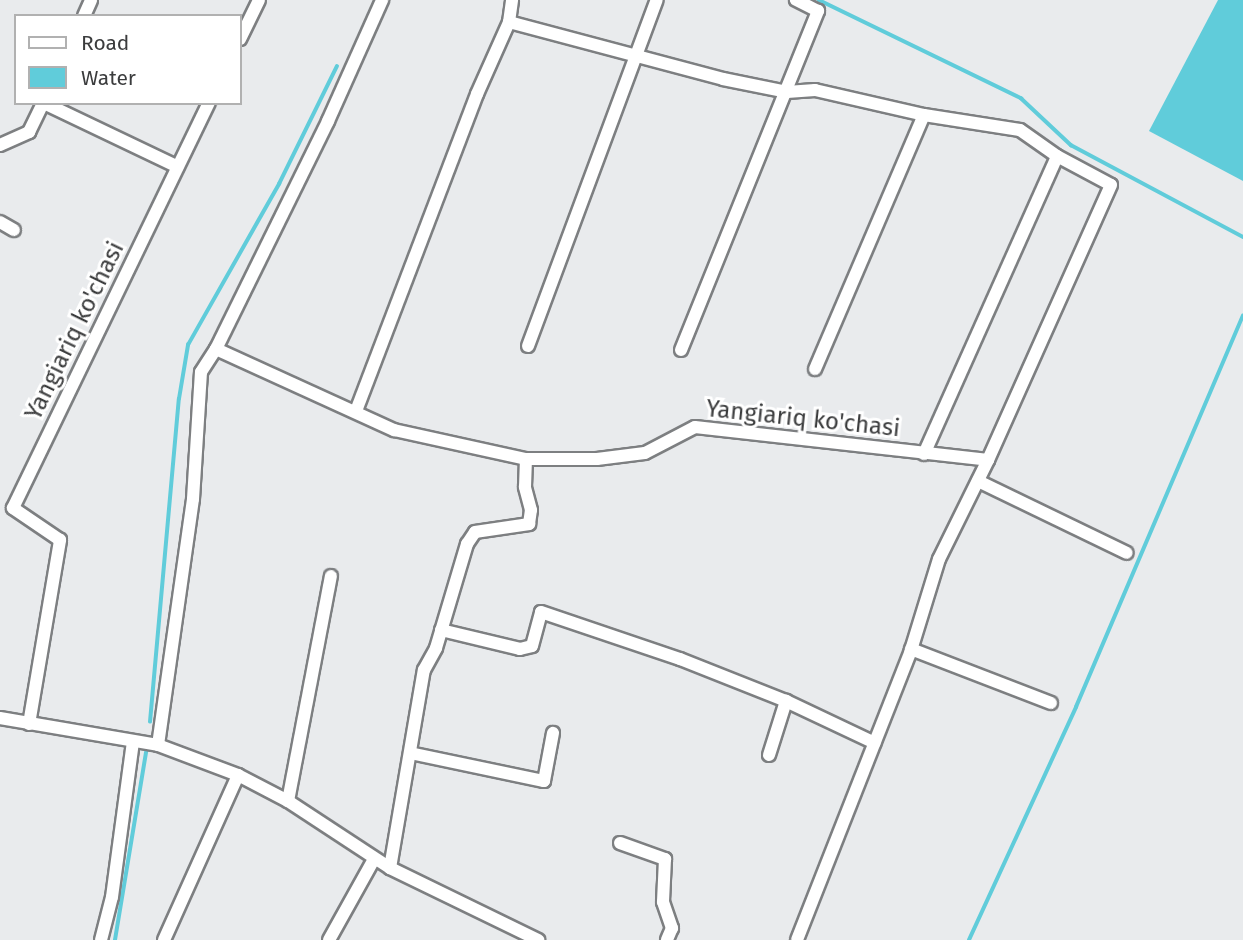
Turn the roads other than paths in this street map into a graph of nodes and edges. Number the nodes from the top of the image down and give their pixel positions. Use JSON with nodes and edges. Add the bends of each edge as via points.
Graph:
{"nodes":[{"id":1,"x":259,"y":0,"type":"edge"},
{"id":2,"x":382,"y":0,"type":"edge"},
{"id":3,"x":512,"y":0,"type":"edge"},
{"id":4,"x":657,"y":0,"type":"edge"},
{"id":5,"x":796,"y":0,"type":"edge"},
{"id":6,"x":509,"y":22,"type":"junction"},
{"id":7,"x":242,"y":35,"type":"edge"},
{"id":8,"x":636,"y":54,"type":"junction"},
{"id":9,"x":787,"y":92,"type":"junction"},
{"id":10,"x":42,"y":105,"type":"edge"},
{"id":11,"x":47,"y":105,"type":"edge"},
{"id":12,"x":208,"y":105,"type":"edge"},
{"id":13,"x":924,"y":115,"type":"junction"},
{"id":14,"x":0,"y":145,"type":"edge"},
{"id":15,"x":1057,"y":156,"type":"junction"},
{"id":16,"x":178,"y":167,"type":"junction"},
{"id":17,"x":0,"y":222,"type":"edge"},
{"id":18,"x":14,"y":230,"type":"dead end"},
{"id":19,"x":528,"y":346,"type":"dead end"},
{"id":20,"x":216,"y":349,"type":"junction"},
{"id":21,"x":681,"y":350,"type":"dead end"},
{"id":22,"x":815,"y":369,"type":"dead end"},
{"id":23,"x":356,"y":411,"type":"junction"},
{"id":24,"x":924,"y":454,"type":"junction"},
{"id":25,"x":526,"y":459,"type":"junction"},
{"id":26,"x":988,"y":460,"type":"junction"},
{"id":27,"x":978,"y":481,"type":"junction"},
{"id":28,"x":1126,"y":553,"type":"dead end"},
{"id":29,"x":331,"y":576,"type":"dead end"},
{"id":30,"x":441,"y":630,"type":"junction"},
{"id":31,"x":911,"y":649,"type":"junction"},
{"id":32,"x":786,"y":701,"type":"junction"},
{"id":33,"x":1051,"y":704,"type":"dead end"},
{"id":34,"x":0,"y":718,"type":"edge"},
{"id":35,"x":29,"y":724,"type":"junction"},
{"id":36,"x":553,"y":733,"type":"dead end"},
{"id":37,"x":133,"y":741,"type":"junction"},
{"id":38,"x":875,"y":743,"type":"junction"},
{"id":39,"x":158,"y":745,"type":"junction"},
{"id":40,"x":410,"y":753,"type":"junction"},
{"id":41,"x":769,"y":755,"type":"dead end"},
{"id":42,"x":238,"y":775,"type":"junction"},
{"id":43,"x":288,"y":801,"type":"junction"},
{"id":44,"x":620,"y":842,"type":"dead end"},
{"id":45,"x":374,"y":859,"type":"junction"},
{"id":46,"x":390,"y":868,"type":"junction"},
{"id":47,"x":101,"y":940,"type":"edge"},
{"id":48,"x":164,"y":940,"type":"edge"},
{"id":49,"x":329,"y":940,"type":"edge"},
{"id":50,"x":538,"y":940,"type":"edge"},
{"id":51,"x":667,"y":940,"type":"edge"},
{"id":52,"x":797,"y":940,"type":"edge"}],
"edges":[{"from":1,"to":7,"type":"street"},
{"from":2,"to":20,"type":"street"},
{"from":3,"to":6,"type":"street"},
{"from":4,"to":8,"type":"street"},
{"from":5,"to":9,"type":"street","via":[[818,11]]},
{"from":6,"to":8,"type":"street"},
{"from":6,"to":23,"type":"street"},
{"from":8,"to":9,"type":"street"},
{"from":8,"to":19,"type":"street"},
{"from":9,"to":13,"type":"street","via":[[815,90]]},
{"from":9,"to":21,"type":"street"},
{"from":10,"to":14,"type":"street","via":[[29,132]]},
{"from":11,"to":16,"type":"street"},
{"from":12,"to":16,"type":"street","name":"Yangiariq ko'chasi"},
{"from":13,"to":15,"type":"street","via":[[1020,130]]},
{"from":13,"to":22,"type":"street","name":"Yangiariq ko'chasi"},
{"from":15,"to":24,"type":"street","name":"Yangiariq ko'chasi"},
{"from":15,"to":26,"type":"street","via":[[1111,185]]},
{"from":16,"to":35,"type":"street","name":"Yangiariq ko'chasi","via":[[13,508],[60,540]]},
{"from":17,"to":18,"type":"street"},
{"from":20,"to":23,"type":"street","name":"Yangiariq ko'chasi"},
{"from":20,"to":39,"type":"street","via":[[201,372],[193,499]]},
{"from":23,"to":25,"type":"street","name":"Yangiariq ko'chasi","via":[[394,430]]},
{"from":24,"to":25,"type":"street","name":"Yangiariq ko'chasi","via":[[695,427],[645,453],[597,459]]},
{"from":24,"to":26,"type":"street"},
{"from":25,"to":30,"type":"street","via":[[528,524],[475,532],[467,544]]},
{"from":26,"to":27,"type":"street"},
{"from":27,"to":28,"type":"street"},
{"from":27,"to":31,"type":"street","via":[[939,559]]},
{"from":29,"to":43,"type":"street"},
{"from":30,"to":32,"type":"street","via":[[520,649],[532,646],[541,612]]},
{"from":30,"to":40,"type":"street","via":[[424,670]]},
{"from":31,"to":33,"type":"street"},
{"from":31,"to":38,"type":"street"},
{"from":32,"to":38,"type":"street"},
{"from":32,"to":41,"type":"street"},
{"from":34,"to":35,"type":"street"},
{"from":35,"to":37,"type":"street"},
{"from":36,"to":40,"type":"street","via":[[544,781]]},
{"from":37,"to":39,"type":"street"},
{"from":37,"to":47,"type":"street","via":[[116,872]]},
{"from":38,"to":52,"type":"street"},
{"from":39,"to":42,"type":"street"},
{"from":40,"to":46,"type":"street"},
{"from":42,"to":43,"type":"street"},
{"from":42,"to":48,"type":"street"},
{"from":43,"to":45,"type":"street"},
{"from":44,"to":51,"type":"street","via":[[665,859],[663,902],[672,928]]},
{"from":45,"to":46,"type":"street"},
{"from":45,"to":49,"type":"street"},
{"from":46,"to":50,"type":"street"}]}
